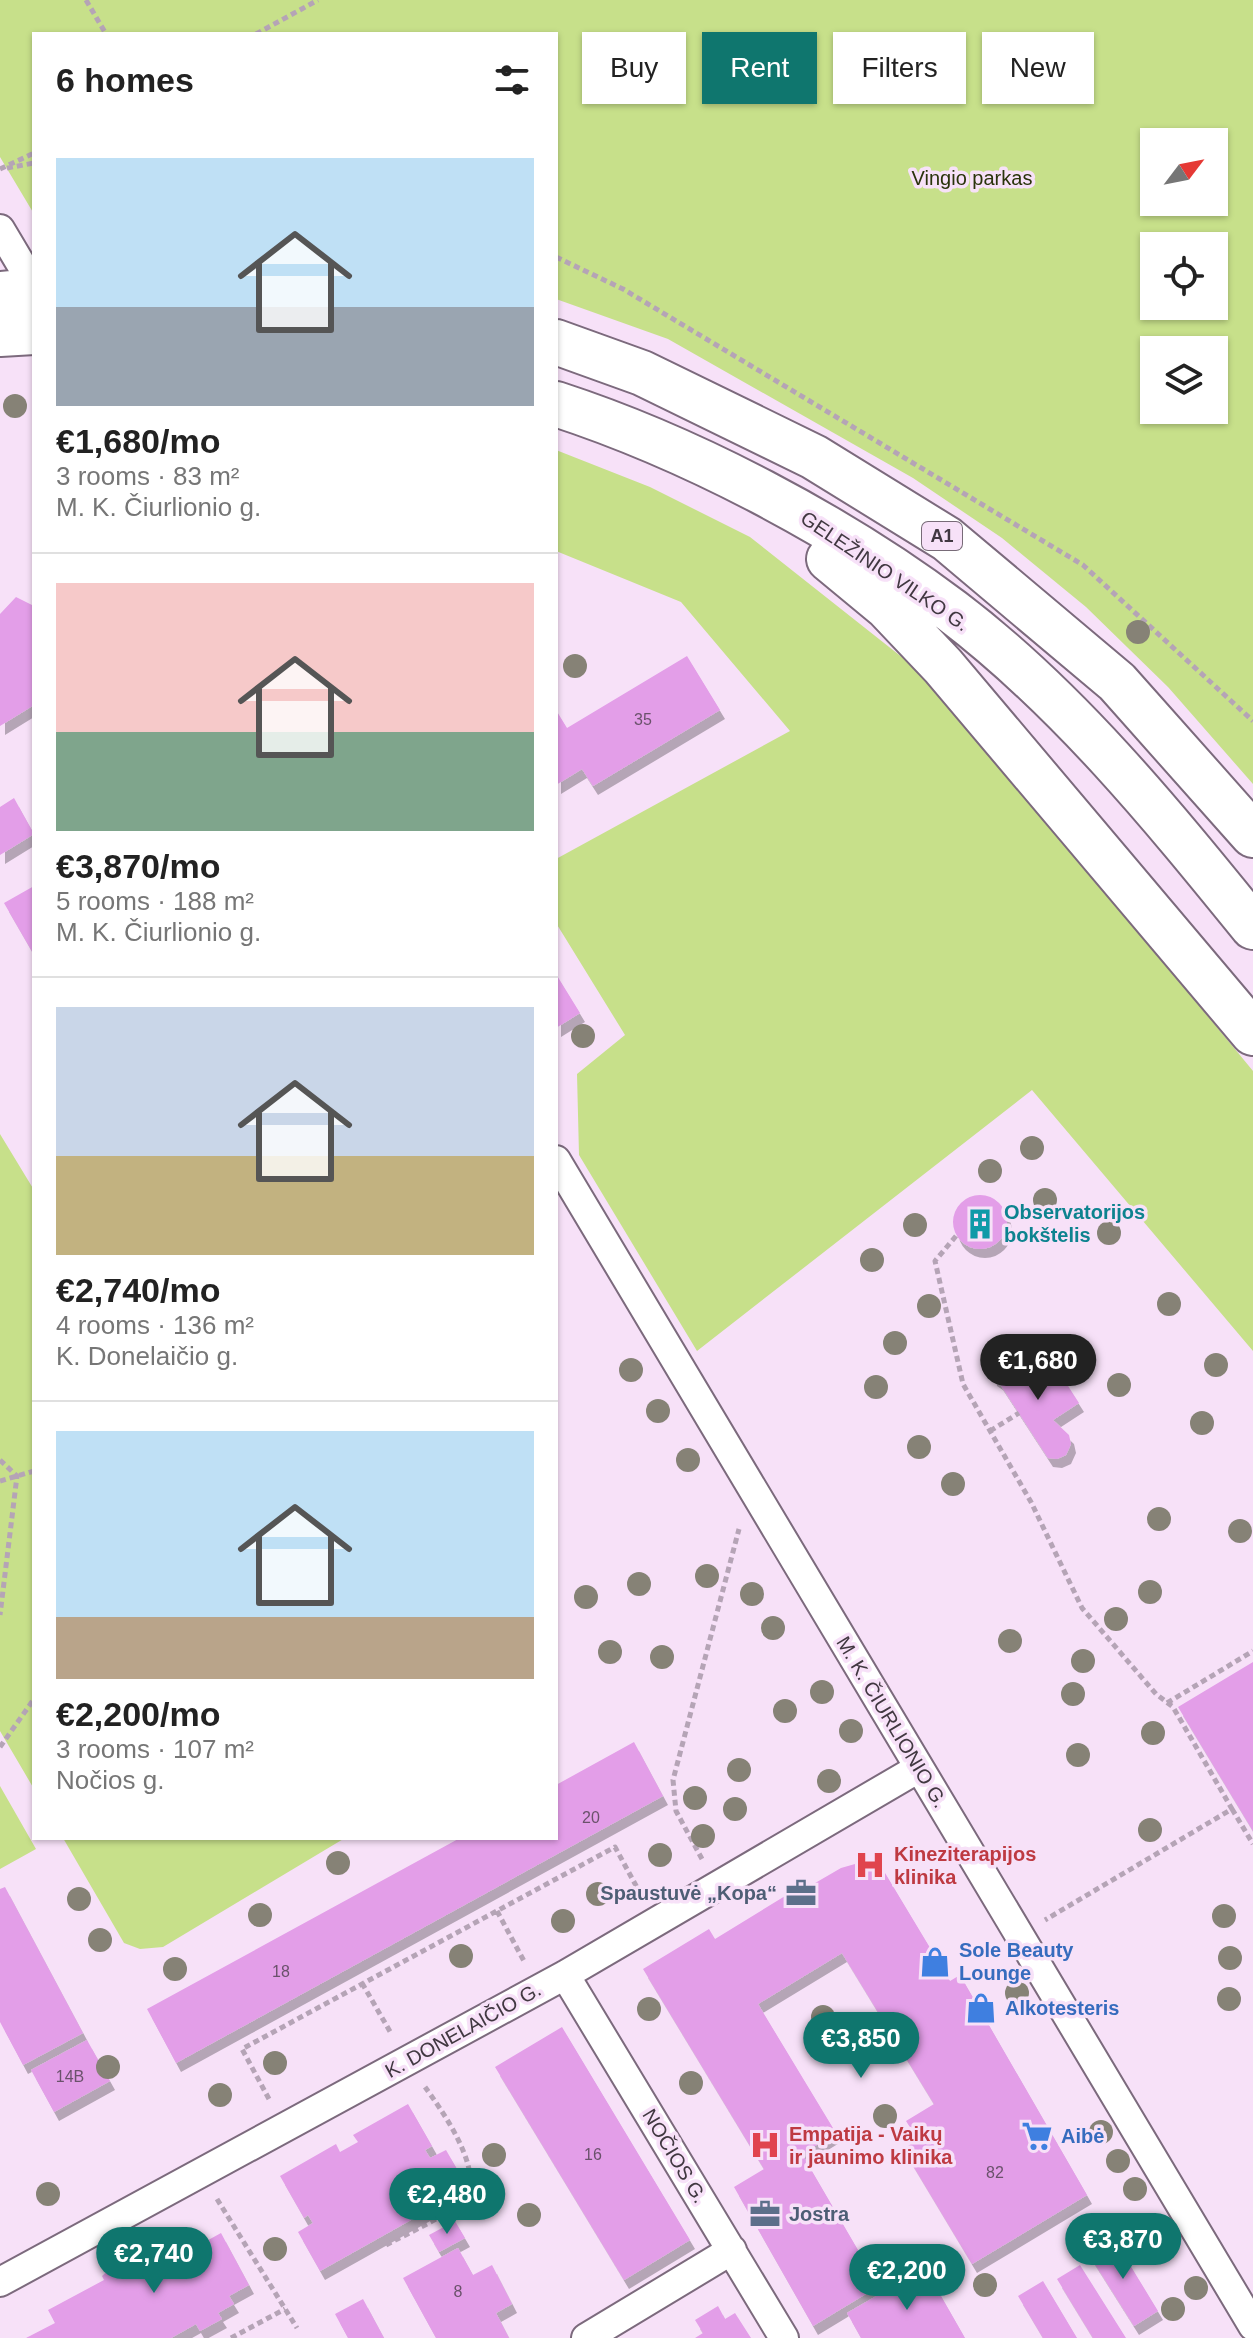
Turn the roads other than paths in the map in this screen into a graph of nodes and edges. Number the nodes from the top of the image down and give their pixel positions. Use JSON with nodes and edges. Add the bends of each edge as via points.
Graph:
{"nodes":[{"id":1,"x":0,"y":229,"type":"edge"},
{"id":2,"x":32,"y":285,"type":"edge"},
{"id":3,"x":32,"y":288,"type":"edge"},
{"id":4,"x":0,"y":294,"type":"edge"},
{"id":5,"x":32,"y":332,"type":"edge"},
{"id":6,"x":0,"y":334,"type":"edge"},
{"id":7,"x":558,"y":343,"type":"edge"},
{"id":8,"x":558,"y":405,"type":"edge"},
{"id":9,"x":676,"y":453,"type":"junction"},
{"id":10,"x":1253,"y":835,"type":"edge"},
{"id":11,"x":1253,"y":927,"type":"edge"},
{"id":12,"x":1253,"y":1033,"type":"edge"},
{"id":13,"x":558,"y":1163,"type":"edge"},
{"id":14,"x":919,"y":1768,"type":"junction"},
{"id":15,"x":565,"y":1975,"type":"junction"},
{"id":16,"x":732,"y":2250,"type":"junction"},
{"id":17,"x":0,"y":2282,"type":"edge"},
{"id":18,"x":1253,"y":2326,"type":"edge"},
{"id":19,"x":586,"y":2338,"type":"edge"},
{"id":20,"x":784,"y":2338,"type":"edge"}],
"edges":[{"from":1,"to":2,"type":"street"},
{"from":3,"to":4,"type":"highway"},
{"from":5,"to":6,"type":"highway"},
{"from":7,"to":10,"type":"highway","number":"A1","via":[[642,373],[814,457],[947,539],[1117,682]]},
{"from":8,"to":9,"type":"highway","name":"GELEŽINIO VILKO G."},
{"from":9,"to":11,"type":"highway","name":"GELEŽINIO VILKO G.","via":[[814,520],[953,612],[1098,744]]},
{"from":9,"to":12,"type":"highway","via":[[810,544],[887,607],[1066,807]]},
{"from":13,"to":14,"type":"street","name":"M. K. ČIURLIONIO G."},
{"from":14,"to":15,"type":"street","name":"K. DONELAIČIO G."},
{"from":14,"to":18,"type":"street","name":"M. K. ČIURLIONIO G."},
{"from":15,"to":16,"type":"street","name":"NOČIOS G."},
{"from":15,"to":17,"type":"street","name":"K. DONELAIČIO G."},
{"from":16,"to":19,"type":"street"},
{"from":16,"to":20,"type":"street","name":"NOČIOS G."}]}
